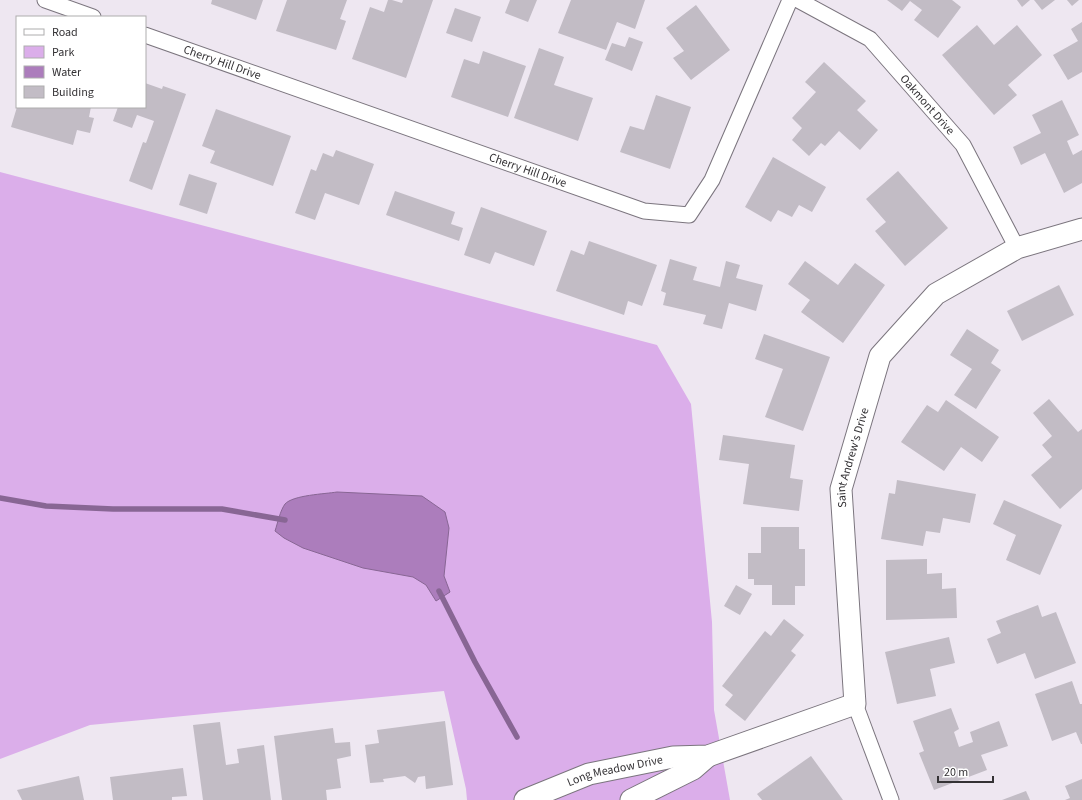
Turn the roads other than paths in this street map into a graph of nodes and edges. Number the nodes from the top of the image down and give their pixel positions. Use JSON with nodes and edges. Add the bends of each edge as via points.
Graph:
{"nodes":[{"id":1,"x":45,"y":0,"type":"edge"},
{"id":2,"x":790,"y":0,"type":"edge"},
{"id":3,"x":798,"y":0,"type":"edge"},
{"id":4,"x":90,"y":16,"type":"edge"},
{"id":5,"x":146,"y":35,"type":"edge"},
{"id":6,"x":1082,"y":229,"type":"edge"},
{"id":7,"x":1017,"y":248,"type":"junction"},
{"id":8,"x":854,"y":704,"type":"junction"},
{"id":9,"x":708,"y":756,"type":"junction"},
{"id":10,"x":525,"y":800,"type":"edge"},
{"id":11,"x":632,"y":800,"type":"edge"},
{"id":12,"x":891,"y":800,"type":"edge"}],
"edges":[{"from":1,"to":4,"type":"street"},
{"from":2,"to":5,"type":"street","name":"Cherry Hill Drive","via":[[712,180],[689,215],[644,211]]},
{"from":3,"to":7,"type":"street","name":"Oakmont Drive","via":[[870,39],[876,45],[963,145]]},
{"from":6,"to":7,"type":"street","name":"Saint Andrew's Drive"},
{"from":7,"to":8,"type":"street","name":"Saint Andrew's Drive","via":[[936,294],[880,356],[841,489]]},
{"from":8,"to":9,"type":"street","name":"Long Meadow Drive"},
{"from":8,"to":12,"type":"street","name":"Saint Andrew's Drive"},
{"from":9,"to":10,"type":"street","name":"Long Meadow Drive","via":[[673,757],[589,774]]},
{"from":9,"to":11,"type":"street","name":"Long Meadow Drive","via":[[693,769]]}]}
